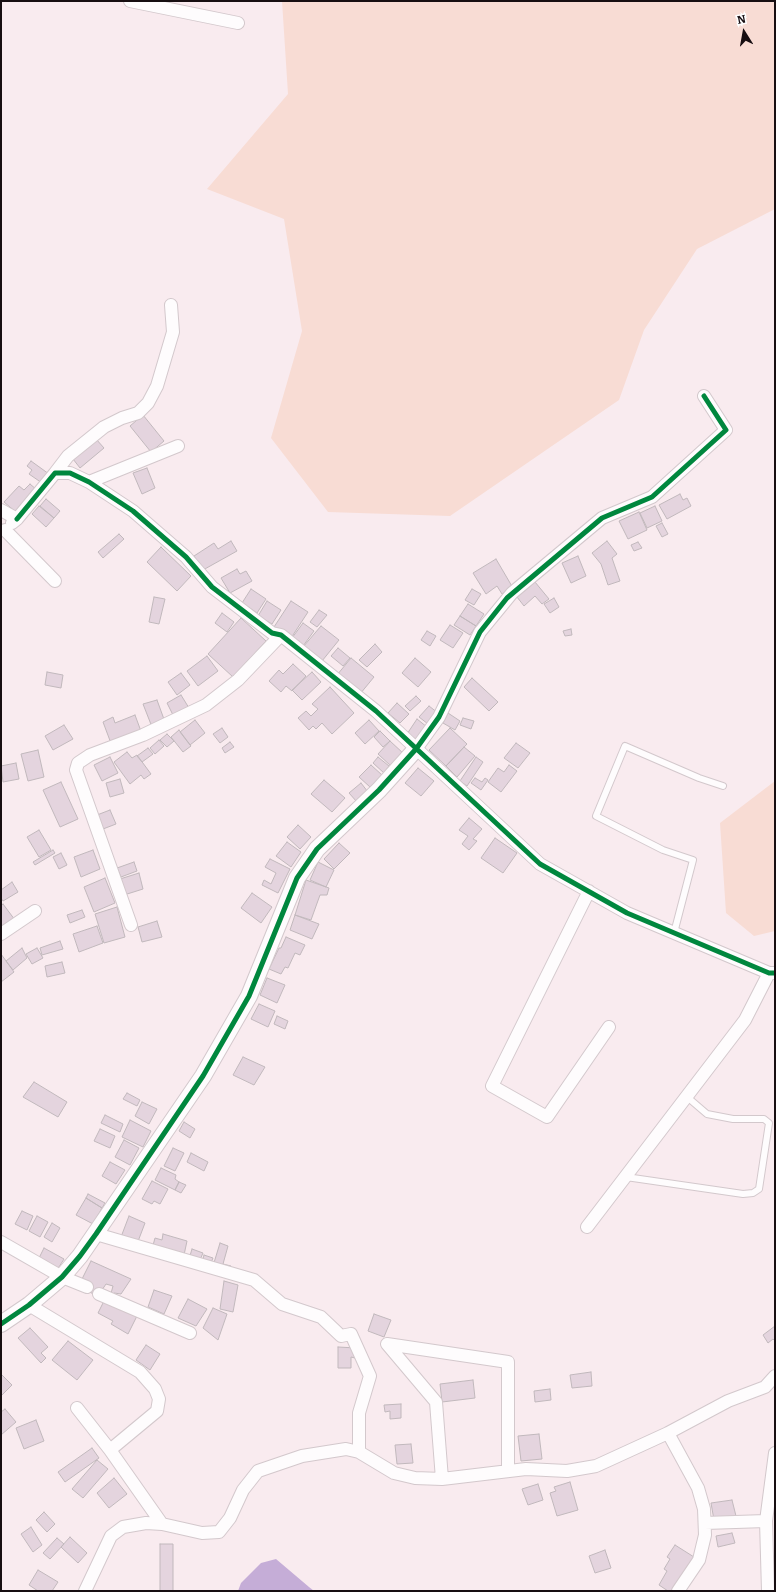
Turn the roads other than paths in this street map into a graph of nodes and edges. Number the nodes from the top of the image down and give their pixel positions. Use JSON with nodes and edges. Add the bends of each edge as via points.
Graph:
{"nodes":[{"id":1,"x":130,"y":1,"type":"edge"},
{"id":2,"x":238,"y":23,"type":"dead end"},
{"id":3,"x":171,"y":305,"type":"dead end"},
{"id":4,"x":704,"y":396,"type":"dead end"},
{"id":5,"x":178,"y":446,"type":"dead end"},
{"id":6,"x":55,"y":473,"type":"junction"},
{"id":7,"x":89,"y":482,"type":"junction"},
{"id":8,"x":1,"y":510,"type":"edge"},
{"id":9,"x":16,"y":519,"type":"junction"},
{"id":10,"x":3,"y":532,"type":"edge"},
{"id":11,"x":56,"y":581,"type":"dead end"},
{"id":12,"x":281,"y":635,"type":"junction"},
{"id":13,"x":416,"y":749,"type":"junction"},
{"id":14,"x":723,"y":786,"type":"dead end"},
{"id":15,"x":589,"y":891,"type":"junction"},
{"id":16,"x":35,"y":911,"type":"dead end"},
{"id":17,"x":131,"y":925,"type":"dead end"},
{"id":18,"x":674,"y":933,"type":"junction"},
{"id":19,"x":1,"y":934,"type":"edge"},
{"id":20,"x":772,"y":973,"type":"edge"},
{"id":21,"x":609,"y":1027,"type":"dead end"},
{"id":22,"x":686,"y":1096,"type":"junction"},
{"id":23,"x":626,"y":1177,"type":"junction"},
{"id":24,"x":587,"y":1227,"type":"dead end"},
{"id":25,"x":96,"y":1234,"type":"junction"},
{"id":26,"x":1,"y":1242,"type":"edge"},
{"id":27,"x":62,"y":1277,"type":"junction"},
{"id":28,"x":87,"y":1287,"type":"dead end"},
{"id":29,"x":99,"y":1294,"type":"dead end"},
{"id":30,"x":29,"y":1305,"type":"junction"},
{"id":31,"x":1,"y":1324,"type":"edge"},
{"id":32,"x":190,"y":1333,"type":"dead end"},
{"id":33,"x":775,"y":1376,"type":"edge"},
{"id":34,"x":76,"y":1408,"type":"dead end"},
{"id":35,"x":668,"y":1433,"type":"junction"},
{"id":36,"x":110,"y":1450,"type":"junction"},
{"id":37,"x":359,"y":1452,"type":"junction"},
{"id":38,"x":775,"y":1453,"type":"edge"},
{"id":39,"x":508,"y":1471,"type":"junction"},
{"id":40,"x":442,"y":1479,"type":"junction"},
{"id":41,"x":766,"y":1521,"type":"junction"},
{"id":42,"x":704,"y":1523,"type":"junction"},
{"id":43,"x":162,"y":1524,"type":"junction"},
{"id":44,"x":85,"y":1591,"type":"edge"},
{"id":45,"x":678,"y":1591,"type":"edge"},
{"id":46,"x":768,"y":1591,"type":"edge"}],
"edges":[{"from":1,"to":2,"type":"street"},
{"from":3,"to":6,"type":"street","via":[[173,332],[158,386],[148,403],[138,413],[104,427],[68,456]]},
{"from":4,"to":13,"type":"street","via":[[726,430],[652,497],[602,518],[512,593],[480,632],[439,717]]},
{"from":5,"to":7,"type":"street"},
{"from":6,"to":7,"type":"street","via":[[70,473]]},
{"from":6,"to":9,"type":"street"},
{"from":7,"to":12,"type":"street","via":[[133,512],[186,557],[212,587],[272,633]]},
{"from":8,"to":9,"type":"street"},
{"from":9,"to":10,"type":"street"},
{"from":10,"to":11,"type":"street"},
{"from":12,"to":13,"type":"street","via":[[376,711]]},
{"from":12,"to":17,"type":"street","via":[[238,680],[206,704],[78,763],[76,770]]},
{"from":13,"to":15,"type":"street","via":[[540,864]]},
{"from":13,"to":25,"type":"street","via":[[379,790],[316,850],[297,878],[249,996],[203,1076]]},
{"from":14,"to":18,"type":"lane","via":[[625,746],[596,816],[662,850],[693,860]]},
{"from":15,"to":18,"type":"street","via":[[628,913]]},
{"from":15,"to":21,"type":"street","via":[[492,1086],[547,1117]]},
{"from":16,"to":19,"type":"street"},
{"from":18,"to":20,"type":"street"},
{"from":20,"to":22,"type":"street","via":[[745,1020]]},
{"from":22,"to":23,"type":"street"},
{"from":22,"to":23,"type":"lane","via":[[707,1114],[733,1119],[764,1119],[769,1123],[759,1189],[753,1193],[743,1194]]},
{"from":23,"to":24,"type":"street"},
{"from":25,"to":27,"type":"street"},
{"from":25,"to":37,"type":"street","via":[[254,1280],[282,1304],[321,1317],[341,1336],[351,1334],[370,1376],[359,1413]]},
{"from":26,"to":27,"type":"street"},
{"from":27,"to":28,"type":"street"},
{"from":27,"to":30,"type":"street"},
{"from":29,"to":32,"type":"street"},
{"from":30,"to":31,"type":"street"},
{"from":30,"to":36,"type":"street","via":[[140,1372],[155,1389],[159,1399],[157,1411]]},
{"from":33,"to":35,"type":"street","via":[[764,1387],[728,1401]]},
{"from":34,"to":36,"type":"street"},
{"from":35,"to":39,"type":"street","via":[[596,1466],[567,1471]]},
{"from":35,"to":42,"type":"street","via":[[698,1488],[704,1509]]},
{"from":36,"to":43,"type":"street"},
{"from":37,"to":40,"type":"street","via":[[394,1473],[415,1478]]},
{"from":37,"to":43,"type":"street","via":[[346,1449],[302,1456],[258,1471],[243,1490],[230,1518],[219,1532],[202,1533]]},
{"from":38,"to":41,"type":"street"},
{"from":39,"to":40,"type":"street"},
{"from":39,"to":40,"type":"street","via":[[508,1362],[387,1344],[436,1402]]},
{"from":41,"to":42,"type":"street"},
{"from":41,"to":46,"type":"street"},
{"from":42,"to":45,"type":"street","via":[[705,1534],[699,1560]]},
{"from":43,"to":44,"type":"street","via":[[146,1523],[123,1527],[111,1536]]}]}
